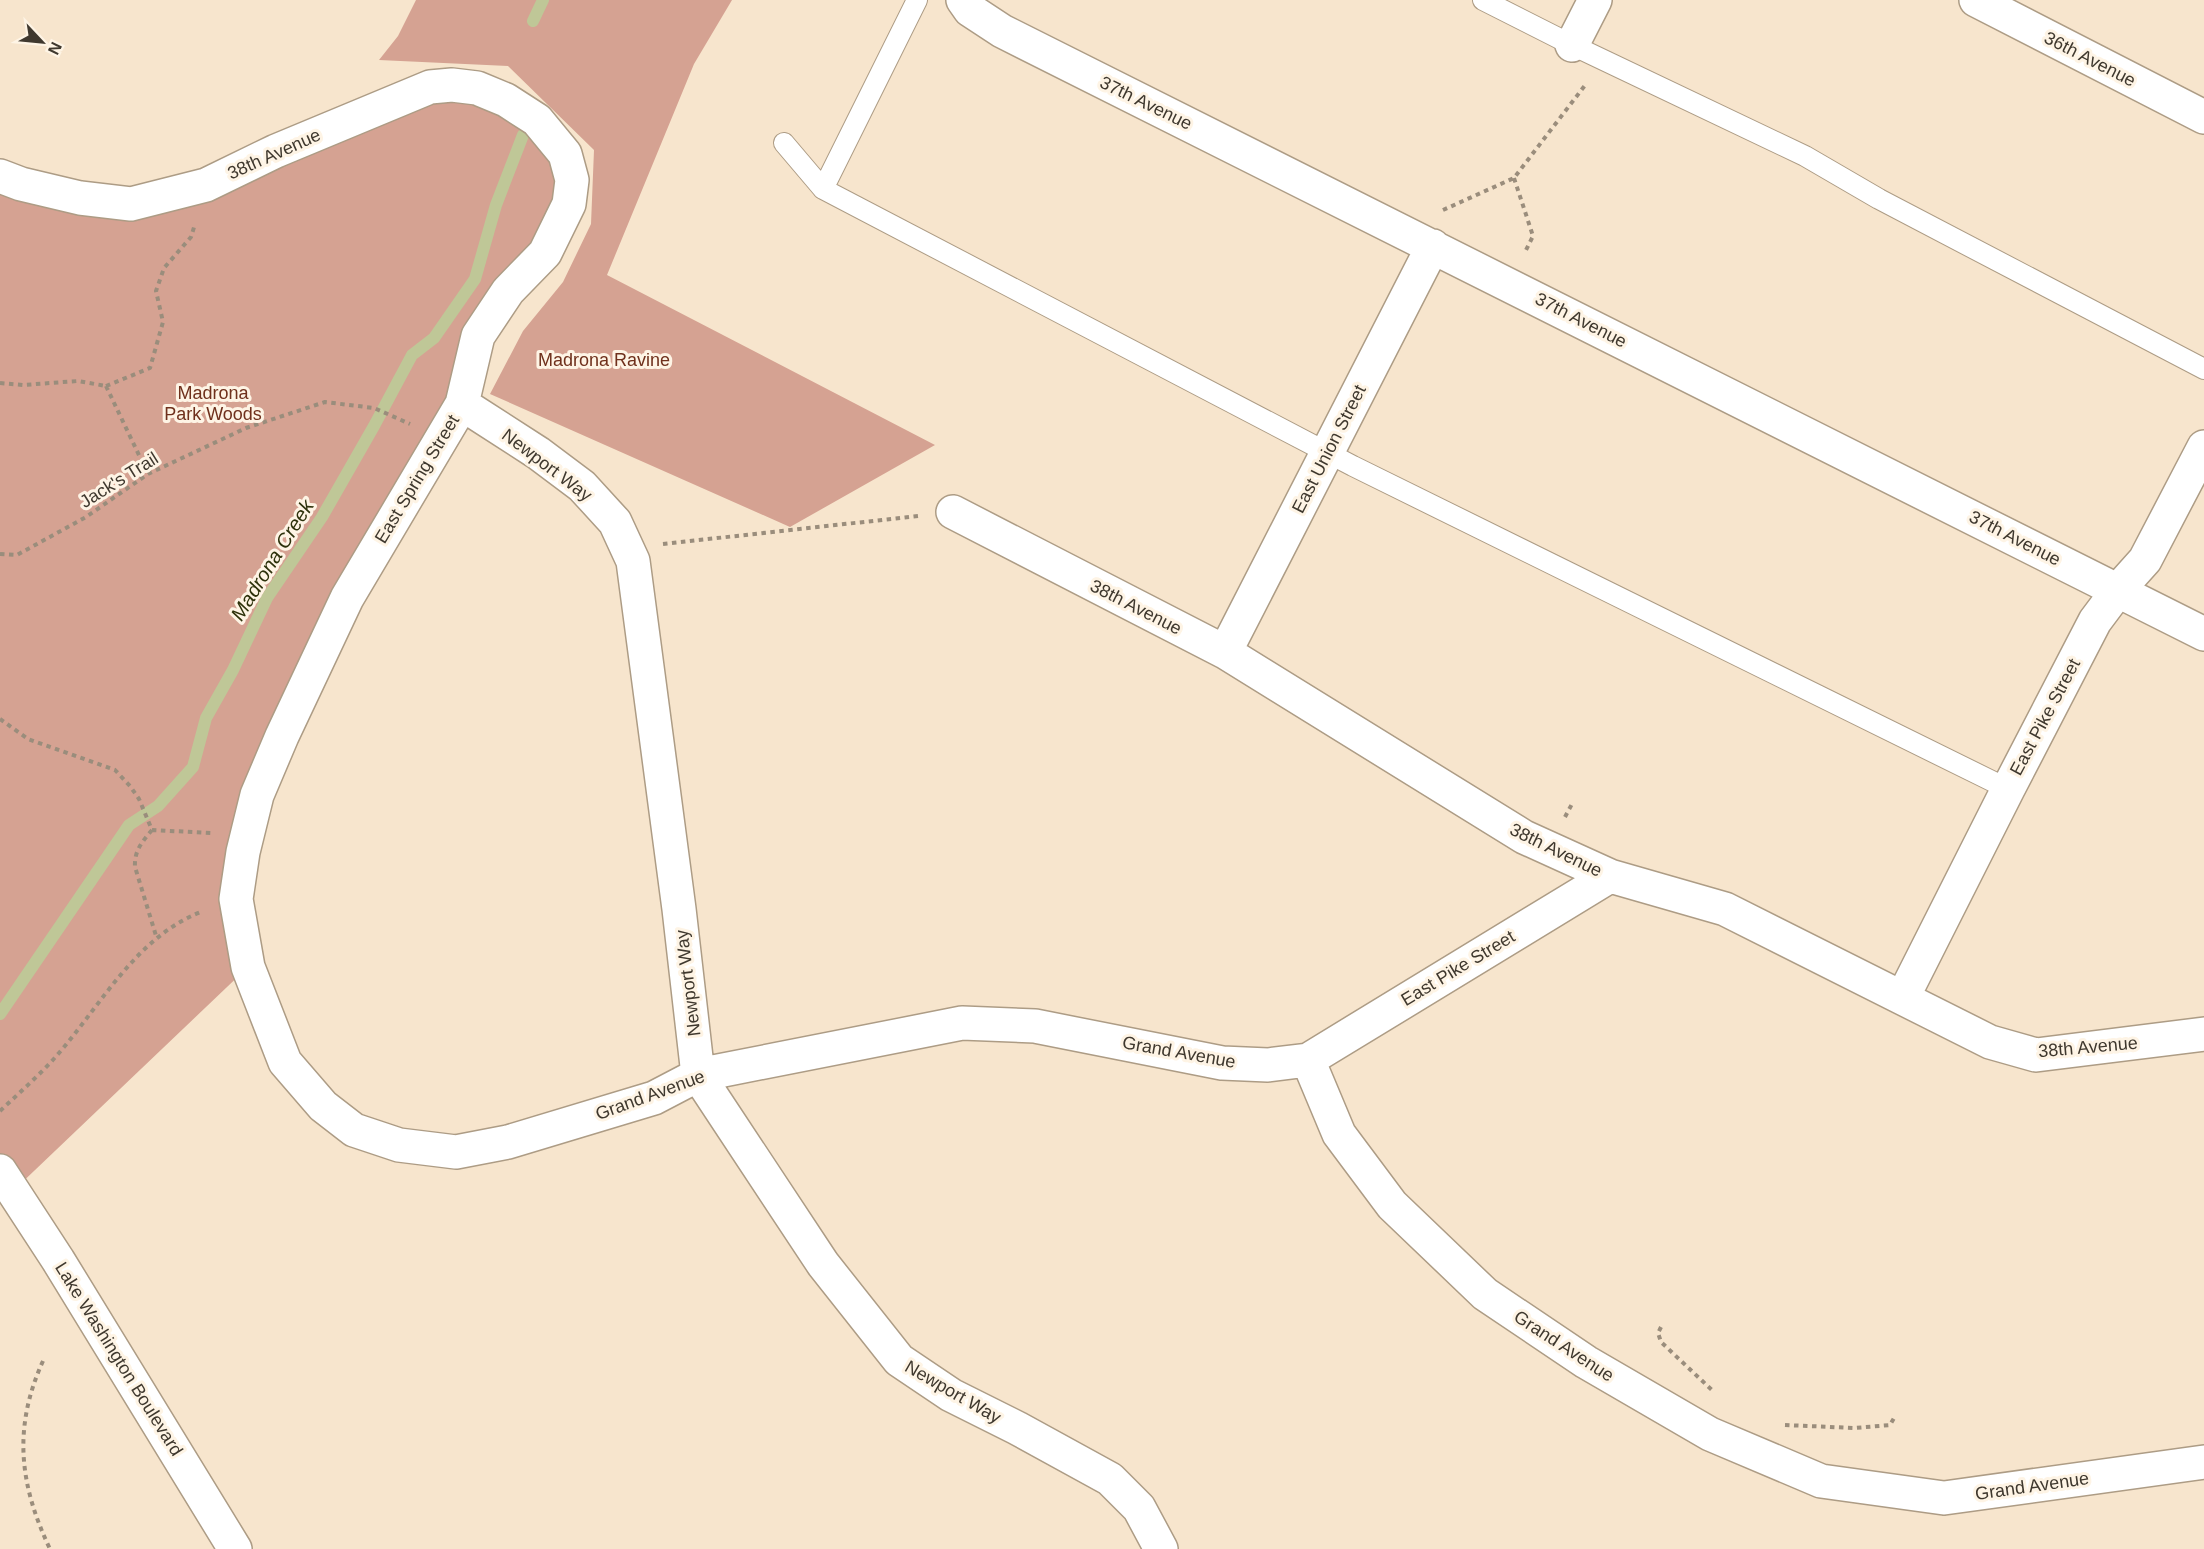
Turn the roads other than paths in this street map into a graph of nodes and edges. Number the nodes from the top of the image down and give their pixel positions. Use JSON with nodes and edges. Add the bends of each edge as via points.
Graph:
{"nodes":[{"id":1,"x":917,"y":0,"type":"edge"},
{"id":2,"x":963,"y":0,"type":"edge"},
{"id":3,"x":1483,"y":0,"type":"edge"},
{"id":4,"x":1595,"y":0,"type":"edge"},
{"id":5,"x":1976,"y":0,"type":"edge"},
{"id":6,"x":1572,"y":45,"type":"junction"},
{"id":7,"x":2204,"y":117,"type":"edge"},
{"id":8,"x":537,"y":120,"type":"joint"},
{"id":9,"x":784,"y":143,"type":"dead end"},
{"id":10,"x":0,"y":176,"type":"edge"},
{"id":11,"x":823,"y":189,"type":"junction"},
{"id":12,"x":1433,"y":230,"type":"junction"},
{"id":13,"x":2204,"y":369,"type":"edge"},
{"id":14,"x":462,"y":404,"type":"junction"},
{"id":15,"x":2204,"y":447,"type":"edge"},
{"id":16,"x":1327,"y":453,"type":"junction"},
{"id":17,"x":939,"y":514,"type":"road end"},
{"id":18,"x":2119,"y":589,"type":"junction"},
{"id":19,"x":2204,"y":634,"type":"edge"},
{"id":20,"x":1225,"y":652,"type":"junction"},
{"id":21,"x":2008,"y":789,"type":"junction"},
{"id":22,"x":232,"y":843,"type":"joint"},
{"id":23,"x":1610,"y":876,"type":"junction"},
{"id":24,"x":1903,"y":998,"type":"junction"},
{"id":25,"x":2204,"y":1034,"type":"edge"},
{"id":26,"x":1308,"y":1060,"type":"junction"},
{"id":27,"x":698,"y":1075,"type":"junction"},
{"id":28,"x":0,"y":1171,"type":"edge"},
{"id":29,"x":2204,"y":1462,"type":"edge"},
{"id":30,"x":235,"y":1549,"type":"edge"},
{"id":31,"x":1161,"y":1549,"type":"edge"}],
"edges":[{"from":1,"to":11,"type":"lane"},
{"from":2,"to":12,"type":"street","name":"37th Avenue","via":[[970,10],[1002,31]]},
{"from":3,"to":6,"type":"lane"},
{"from":4,"to":6,"type":"street"},
{"from":5,"to":7,"type":"street","name":"36th Avenue"},
{"from":6,"to":13,"type":"lane","via":[[1805,156]]},
{"from":8,"to":10,"type":"street","name":"38th Avenue","via":[[506,100],[477,88],[430,87],[276,151],[206,185],[131,204],[80,198]]},
{"from":8,"to":14,"type":"street","name":"East Spring Street","via":[[565,154],[572,180],[569,204],[545,253],[508,291],[478,336]]},
{"from":9,"to":11,"type":"lane"},
{"from":11,"to":16,"type":"lane"},
{"from":12,"to":16,"type":"street","name":"East Union Street"},
{"from":12,"to":18,"type":"street","name":"37th Avenue"},
{"from":14,"to":22,"type":"street","name":"East Spring Street","via":[[347,598]]},
{"from":14,"to":27,"type":"street","name":"Newport Way","via":[[582,486],[615,522],[633,561]]},
{"from":15,"to":18,"type":"street","name":"East Pike Street","via":[[2145,560]]},
{"from":16,"to":20,"type":"street","name":"East Union Street"},
{"from":16,"to":21,"type":"lane"},
{"from":17,"to":20,"type":"street","name":"38th Avenue"},
{"from":18,"to":19,"type":"street","name":"37th Avenue"},
{"from":18,"to":21,"type":"street","name":"East Pike Street","via":[[2095,621]]},
{"from":20,"to":23,"type":"street","name":"38th Avenue","via":[[1524,837]]},
{"from":21,"to":24,"type":"street","name":"East Pike Street"},
{"from":22,"to":27,"type":"street","name":"Grand Avenue","via":[[236,899],[248,967],[285,1062],[323,1106],[354,1130],[399,1145],[456,1152],[508,1142],[654,1098]]},
{"from":23,"to":24,"type":"street","name":"38th Avenue","via":[[1725,909]]},
{"from":23,"to":26,"type":"street","name":"East Pike Street"},
{"from":24,"to":25,"type":"street","name":"38th Avenue","via":[[1990,1042],[2036,1055]]},
{"from":26,"to":27,"type":"street","name":"Grand Avenue","via":[[1268,1065],[1222,1063],[1035,1026],[962,1023]]},
{"from":26,"to":29,"type":"street","name":"Grand Avenue","via":[[1340,1134],[1386,1196],[1485,1294],[1586,1362],[1710,1434],[1821,1481],[1944,1498]]},
{"from":27,"to":31,"type":"street","name":"Newport Way","via":[[823,1264],[899,1360],[951,1395],[1110,1479],[1139,1508]]},
{"from":28,"to":30,"type":"street","name":"Lake Washington Boulevard"}]}
